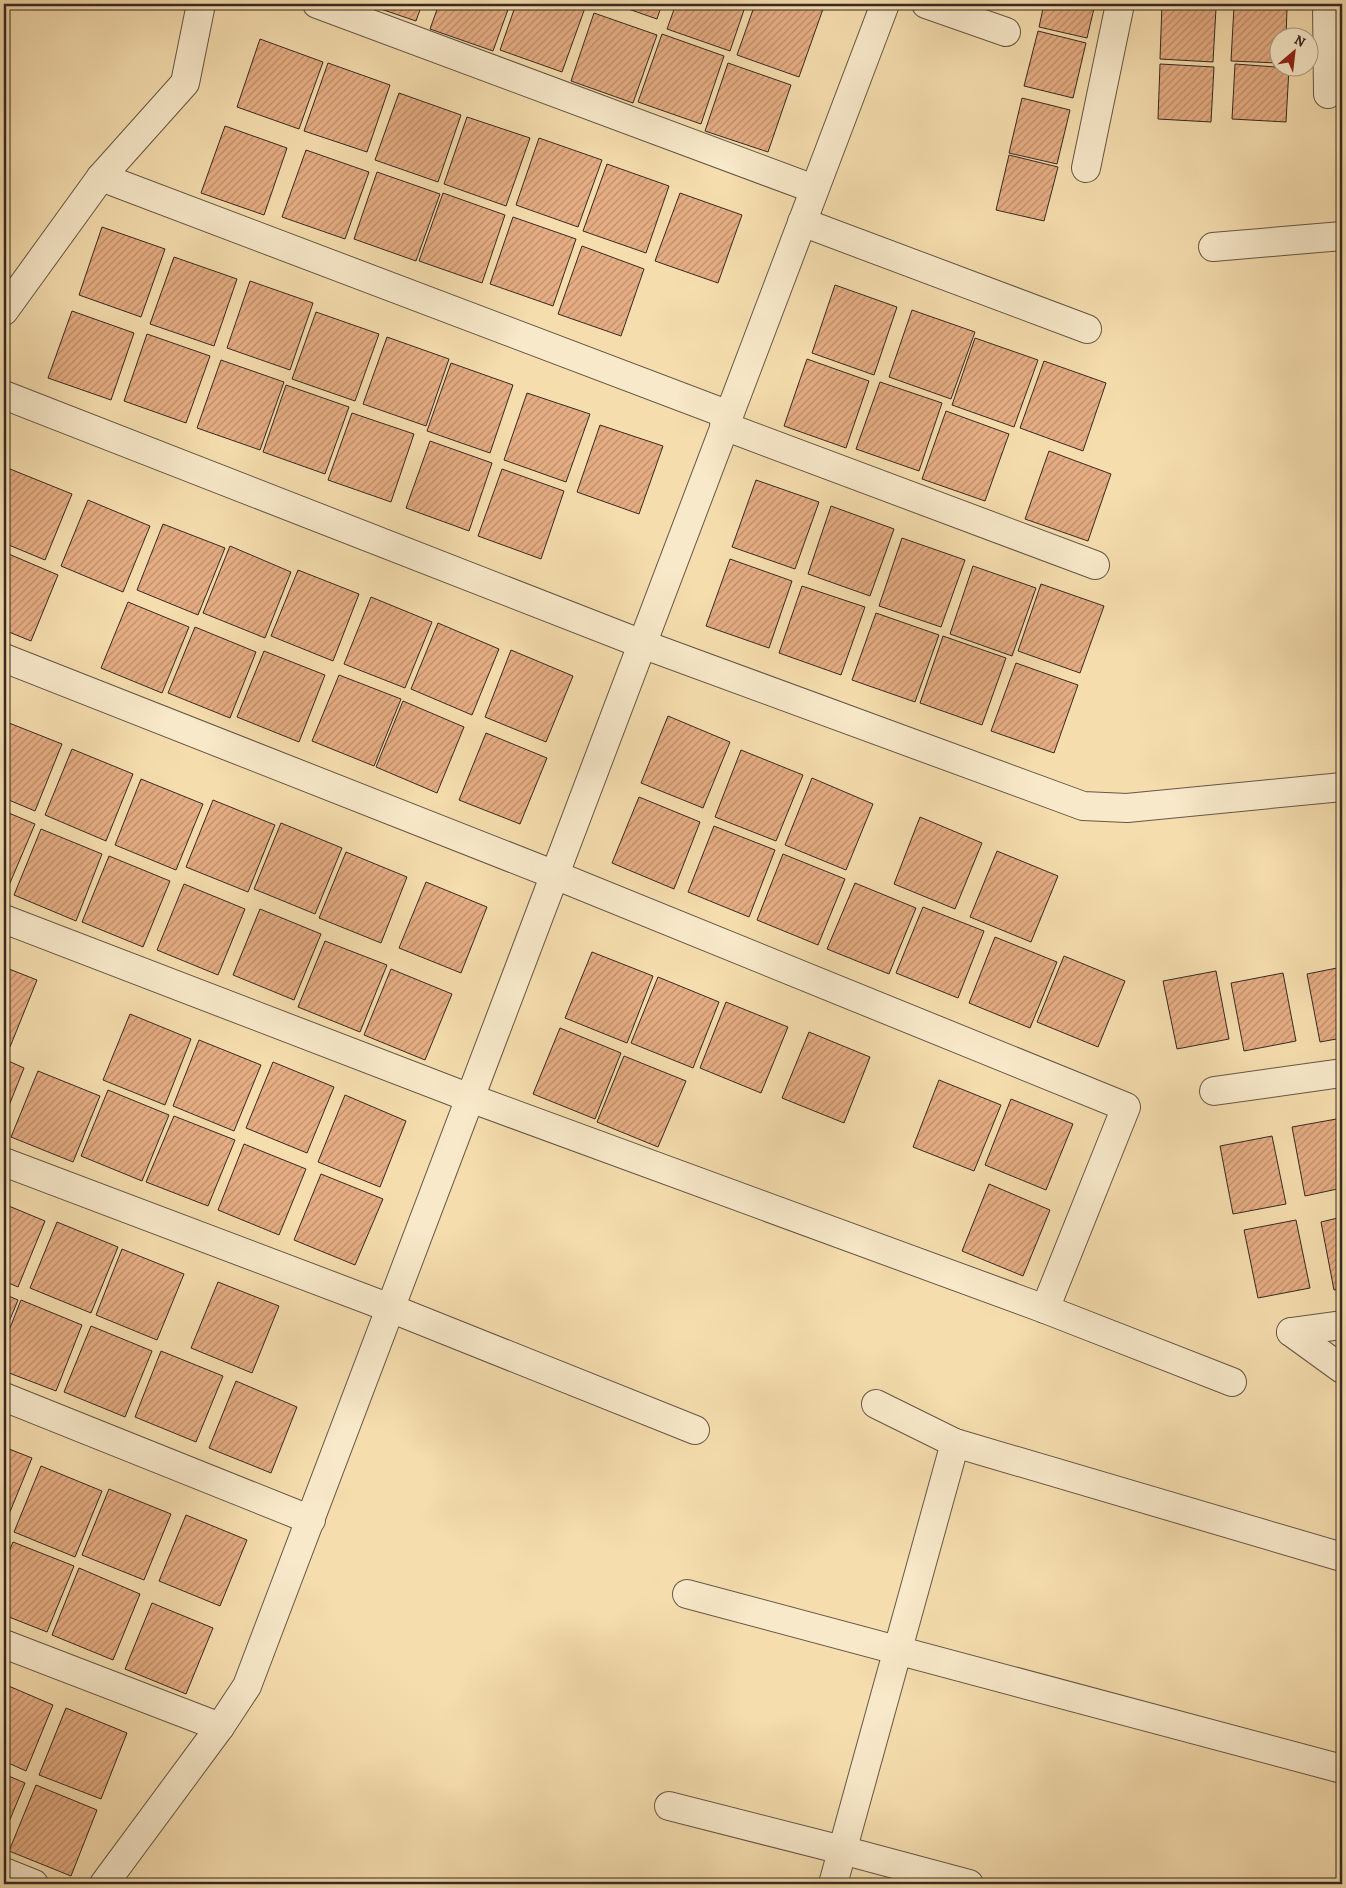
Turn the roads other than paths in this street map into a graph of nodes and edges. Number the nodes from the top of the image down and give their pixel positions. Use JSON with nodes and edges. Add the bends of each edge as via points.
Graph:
{"nodes":[{"id":1,"x":201,"y":4,"type":"edge"},
{"id":2,"x":317,"y":4,"type":"edge"},
{"id":3,"x":885,"y":4,"type":"edge"},
{"id":4,"x":926,"y":4,"type":"edge"},
{"id":5,"x":1120,"y":4,"type":"edge"},
{"id":6,"x":1327,"y":4,"type":"edge"},
{"id":7,"x":1006,"y":32,"type":"dead end"},
{"id":8,"x":1328,"y":94,"type":"dead end"},
{"id":9,"x":1086,"y":168,"type":"dead end"},
{"id":10,"x":101,"y":177,"type":"junction"},
{"id":11,"x":814,"y":189,"type":"junction"},
{"id":12,"x":802,"y":222,"type":"junction"},
{"id":13,"x":1342,"y":236,"type":"edge"},
{"id":14,"x":1212,"y":247,"type":"dead end"},
{"id":15,"x":4,"y":310,"type":"edge"},
{"id":16,"x":1087,"y":329,"type":"dead end"},
{"id":17,"x":4,"y":394,"type":"edge"},
{"id":18,"x":727,"y":420,"type":"junction"},
{"id":19,"x":1095,"y":565,"type":"dead end"},
{"id":20,"x":642,"y":644,"type":"junction"},
{"id":21,"x":4,"y":658,"type":"edge"},
{"id":22,"x":1342,"y":787,"type":"edge"},
{"id":23,"x":555,"y":875,"type":"junction"},
{"id":24,"x":4,"y":919,"type":"edge"},
{"id":25,"x":1342,"y":1073,"type":"edge"},
{"id":26,"x":1214,"y":1091,"type":"dead end"},
{"id":27,"x":470,"y":1098,"type":"junction"},
{"id":28,"x":4,"y":1162,"type":"edge"},
{"id":29,"x":390,"y":1308,"type":"junction"},
{"id":30,"x":1044,"y":1308,"type":"junction"},
{"id":31,"x":1342,"y":1325,"type":"edge"},
{"id":32,"x":1342,"y":1369,"type":"edge"},
{"id":33,"x":1232,"y":1382,"type":"dead end"},
{"id":34,"x":4,"y":1397,"type":"edge"},
{"id":35,"x":876,"y":1404,"type":"dead end"},
{"id":36,"x":695,"y":1430,"type":"dead end"},
{"id":37,"x":955,"y":1443,"type":"junction"},
{"id":38,"x":311,"y":1520,"type":"junction"},
{"id":39,"x":1342,"y":1557,"type":"edge"},
{"id":40,"x":687,"y":1594,"type":"dead end"},
{"id":41,"x":4,"y":1644,"type":"edge"},
{"id":42,"x":898,"y":1651,"type":"junction"},
{"id":43,"x":220,"y":1727,"type":"junction"},
{"id":44,"x":1342,"y":1768,"type":"edge"},
{"id":45,"x":669,"y":1806,"type":"dead end"},
{"id":46,"x":842,"y":1850,"type":"junction"},
{"id":47,"x":4,"y":1872,"type":"edge"},
{"id":48,"x":34,"y":1884,"type":"edge"},
{"id":49,"x":104,"y":1884,"type":"edge"},
{"id":50,"x":833,"y":1884,"type":"edge"},
{"id":51,"x":969,"y":1884,"type":"edge"}],
"edges":[{"from":1,"to":10,"type":"street","via":[[185,83]]},
{"from":2,"to":11,"type":"street"},
{"from":3,"to":11,"type":"street"},
{"from":4,"to":7,"type":"street"},
{"from":5,"to":9,"type":"street"},
{"from":6,"to":8,"type":"street"},
{"from":10,"to":15,"type":"street"},
{"from":10,"to":18,"type":"street"},
{"from":11,"to":12,"type":"street"},
{"from":12,"to":16,"type":"street"},
{"from":12,"to":18,"type":"street"},
{"from":13,"to":14,"type":"street"},
{"from":17,"to":20,"type":"street"},
{"from":18,"to":19,"type":"street"},
{"from":18,"to":20,"type":"street"},
{"from":20,"to":22,"type":"street","via":[[1083,806],[1127,808]]},
{"from":20,"to":23,"type":"street"},
{"from":21,"to":23,"type":"street"},
{"from":23,"to":27,"type":"street"},
{"from":23,"to":30,"type":"street","via":[[1126,1107]]},
{"from":24,"to":27,"type":"street"},
{"from":25,"to":26,"type":"street"},
{"from":27,"to":29,"type":"street"},
{"from":27,"to":30,"type":"street"},
{"from":28,"to":29,"type":"street"},
{"from":29,"to":36,"type":"street"},
{"from":29,"to":38,"type":"street"},
{"from":30,"to":33,"type":"street"},
{"from":31,"to":32,"type":"street","via":[[1291,1332]]},
{"from":34,"to":38,"type":"street"},
{"from":35,"to":37,"type":"street"},
{"from":37,"to":39,"type":"street"},
{"from":37,"to":42,"type":"street"},
{"from":38,"to":43,"type":"street","via":[[247,1686]]},
{"from":40,"to":42,"type":"street"},
{"from":41,"to":43,"type":"street"},
{"from":42,"to":44,"type":"street"},
{"from":42,"to":46,"type":"street"},
{"from":43,"to":49,"type":"street"},
{"from":45,"to":46,"type":"street"},
{"from":46,"to":50,"type":"street"},
{"from":46,"to":51,"type":"street"},
{"from":47,"to":48,"type":"street"}]}
